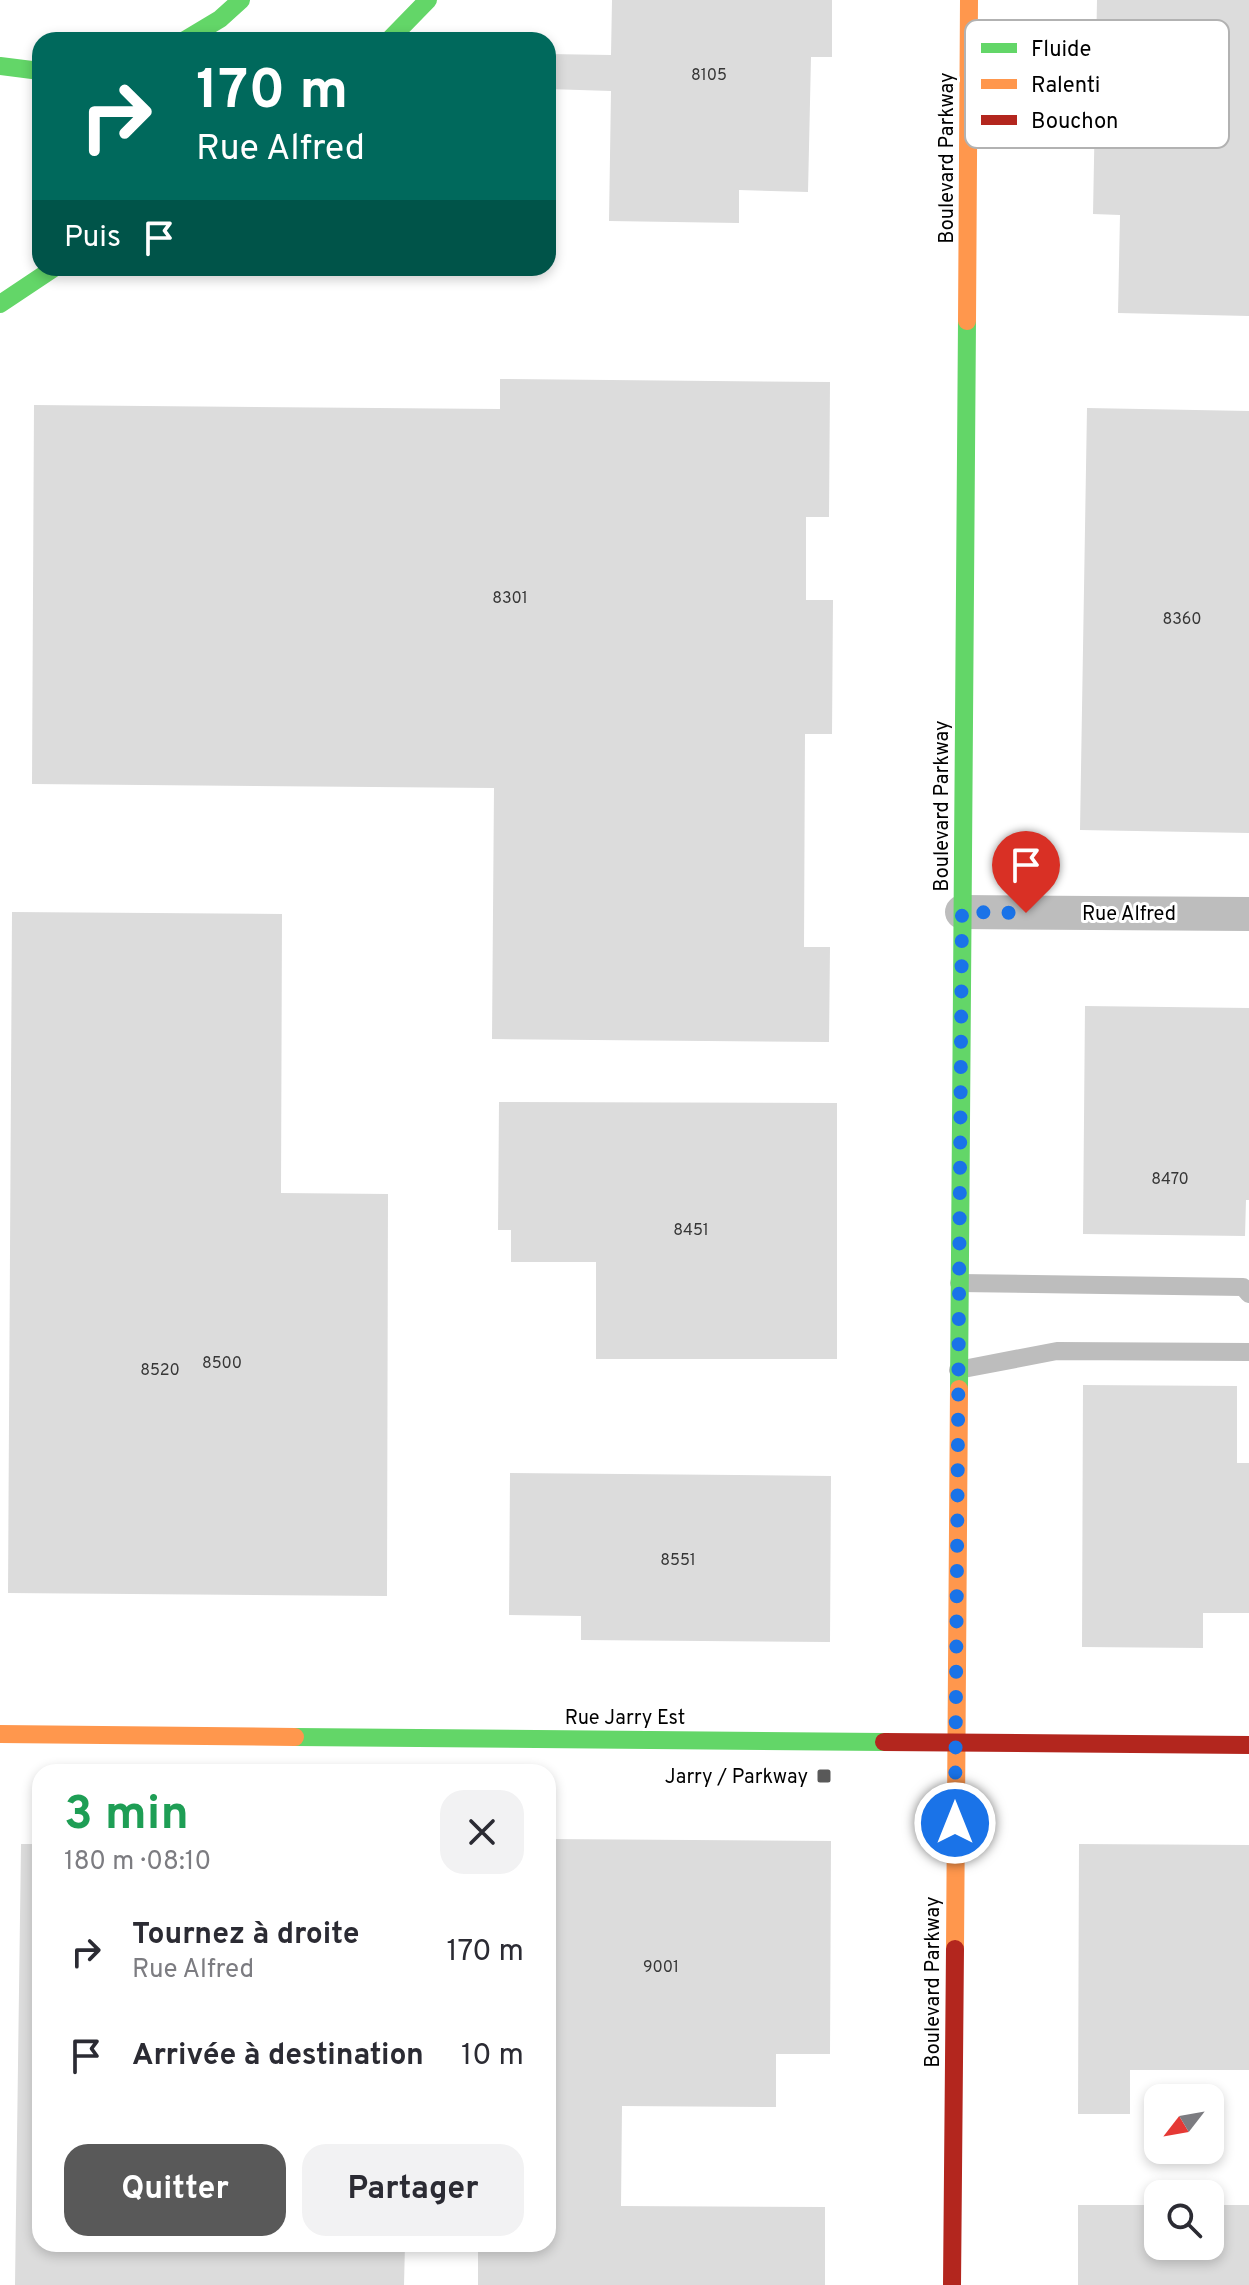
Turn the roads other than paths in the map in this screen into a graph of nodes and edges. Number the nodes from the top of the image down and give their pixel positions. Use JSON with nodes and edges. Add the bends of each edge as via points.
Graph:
{"nodes":[{"id":1,"x":241,"y":0,"type":"edge"},
{"id":2,"x":428,"y":0,"type":"edge"},
{"id":3,"x":969,"y":0,"type":"edge"},
{"id":4,"x":969,"y":20,"type":"edge"},
{"id":5,"x":198,"y":32,"type":"edge"},
{"id":6,"x":397,"y":32,"type":"edge"},
{"id":7,"x":0,"y":66,"type":"edge"},
{"id":8,"x":32,"y":70,"type":"edge"},
{"id":9,"x":968,"y":148,"type":"edge"},
{"id":10,"x":42,"y":276,"type":"edge"},
{"id":11,"x":0,"y":304,"type":"edge"},
{"id":12,"x":962,"y":912,"type":"junction"},
{"id":13,"x":1249,"y":914,"type":"edge"},
{"id":14,"x":959,"y":1283,"type":"junction"},
{"id":15,"x":1249,"y":1294,"type":"edge"},
{"id":16,"x":1249,"y":1352,"type":"edge"},
{"id":17,"x":958,"y":1370,"type":"junction"},
{"id":18,"x":0,"y":1734,"type":"edge"},
{"id":19,"x":955,"y":1742,"type":"junction"},
{"id":20,"x":1249,"y":1745,"type":"edge"},
{"id":21,"x":952,"y":2285,"type":"edge"}],
"edges":[{"from":1,"to":5,"type":"street"},
{"from":2,"to":6,"type":"street"},
{"from":3,"to":4,"type":"street","name":"Boulevard Parkway"},
{"from":7,"to":8,"type":"street"},
{"from":9,"to":12,"type":"street","name":"Boulevard Parkway"},
{"from":10,"to":11,"type":"street"},
{"from":12,"to":13,"type":"street","name":"Rue Alfred"},
{"from":12,"to":14,"type":"street","name":"Boulevard Parkway"},
{"from":14,"to":15,"type":"lane","via":[[1243,1287]]},
{"from":14,"to":17,"type":"street","name":"Boulevard Parkway"},
{"from":16,"to":17,"type":"lane","via":[[1057,1351]]},
{"from":17,"to":19,"type":"street","name":"Boulevard Parkway"},
{"from":18,"to":19,"type":"street","name":"Rue Jarry Est"},
{"from":19,"to":20,"type":"street","name":"Rue Jarry Est"},
{"from":19,"to":21,"type":"street","name":"Boulevard Parkway"}]}
